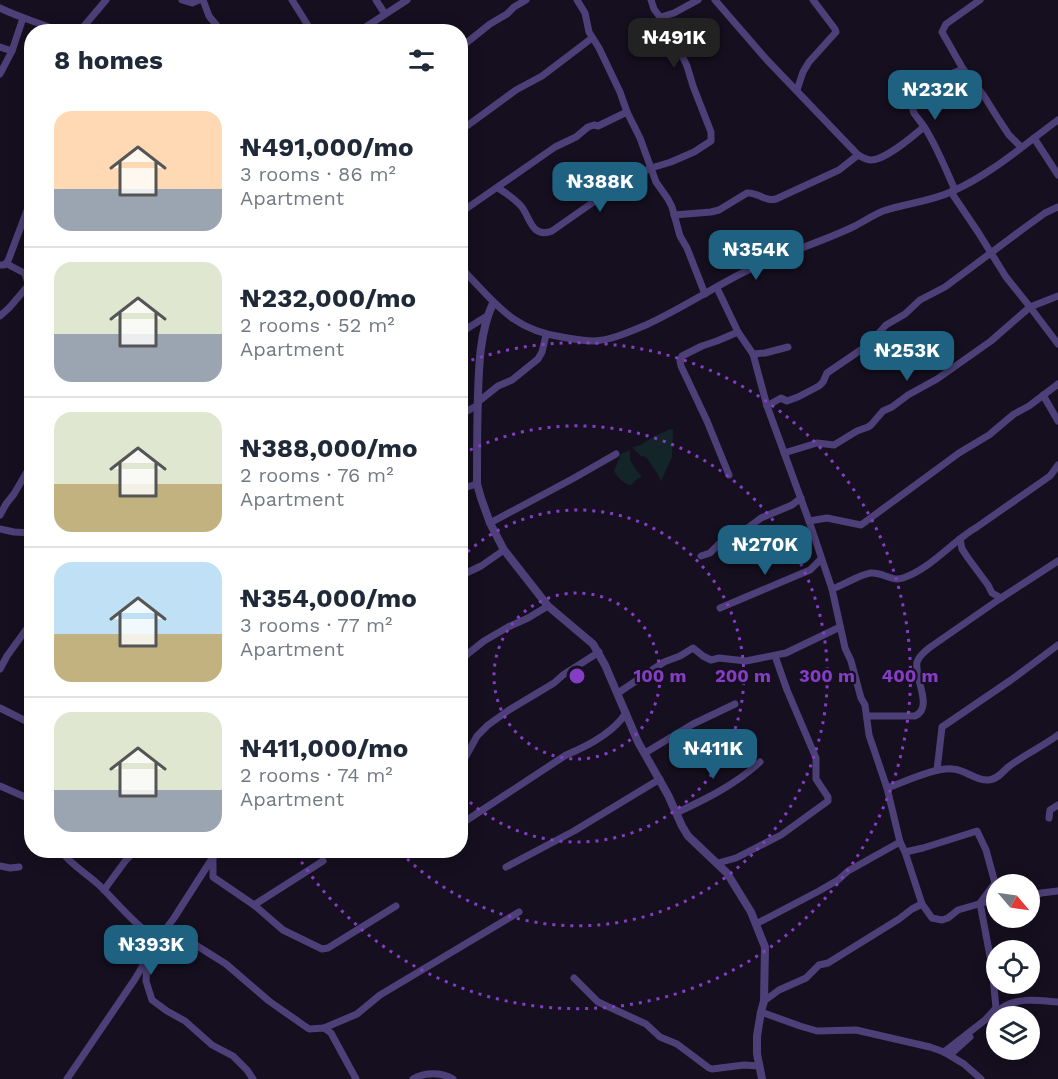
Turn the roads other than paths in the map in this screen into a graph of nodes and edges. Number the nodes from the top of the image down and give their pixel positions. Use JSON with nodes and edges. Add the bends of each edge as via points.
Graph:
{"nodes":[{"id":1,"x":106,"y":0,"type":"edge"},
{"id":2,"x":182,"y":0,"type":"edge"},
{"id":3,"x":201,"y":0,"type":"edge"},
{"id":4,"x":292,"y":0,"type":"edge"},
{"id":5,"x":376,"y":0,"type":"edge"},
{"id":6,"x":407,"y":0,"type":"edge"},
{"id":7,"x":526,"y":0,"type":"edge"},
{"id":8,"x":577,"y":0,"type":"edge"},
{"id":9,"x":651,"y":0,"type":"edge"},
{"id":10,"x":698,"y":0,"type":"edge"},
{"id":11,"x":715,"y":0,"type":"edge"},
{"id":12,"x":813,"y":0,"type":"edge"},
{"id":13,"x":980,"y":0,"type":"edge"},
{"id":14,"x":0,"y":9,"type":"edge"},
{"id":15,"x":385,"y":14,"type":"junction"},
{"id":16,"x":661,"y":17,"type":"junction"},
{"id":17,"x":23,"y":18,"type":"junction"},
{"id":18,"x":41,"y":24,"type":"edge"},
{"id":19,"x":86,"y":24,"type":"edge"},
{"id":20,"x":216,"y":24,"type":"edge"},
{"id":21,"x":307,"y":24,"type":"edge"},
{"id":22,"x":370,"y":24,"type":"edge"},
{"id":23,"x":592,"y":38,"type":"junction"},
{"id":24,"x":468,"y":42,"type":"edge"},
{"id":25,"x":0,"y":46,"type":"edge"},
{"id":26,"x":12,"y":51,"type":"junction"},
{"id":27,"x":963,"y":69,"type":"junction"},
{"id":28,"x":0,"y":74,"type":"edge"},
{"id":29,"x":796,"y":90,"type":"junction"},
{"id":30,"x":627,"y":112,"type":"junction"},
{"id":31,"x":1058,"y":120,"type":"edge"},
{"id":32,"x":468,"y":125,"type":"edge"},
{"id":33,"x":924,"y":127,"type":"junction"},
{"id":34,"x":1034,"y":138,"type":"junction"},
{"id":35,"x":1021,"y":147,"type":"junction"},
{"id":36,"x":858,"y":154,"type":"junction"},
{"id":37,"x":654,"y":169,"type":"junction"},
{"id":38,"x":1058,"y":175,"type":"edge"},
{"id":39,"x":498,"y":188,"type":"junction"},
{"id":40,"x":953,"y":191,"type":"junction"},
{"id":41,"x":1058,"y":207,"type":"edge"},
{"id":42,"x":468,"y":208,"type":"edge"},
{"id":43,"x":24,"y":215,"type":"edge"},
{"id":44,"x":674,"y":215,"type":"junction"},
{"id":45,"x":991,"y":253,"type":"junction"},
{"id":46,"x":3,"y":264,"type":"edge"},
{"id":47,"x":24,"y":273,"type":"edge"},
{"id":48,"x":468,"y":276,"type":"edge"},
{"id":49,"x":717,"y":288,"type":"junction"},
{"id":50,"x":24,"y":290,"type":"edge"},
{"id":51,"x":705,"y":294,"type":"junction"},
{"id":52,"x":1058,"y":296,"type":"edge"},
{"id":53,"x":493,"y":303,"type":"junction"},
{"id":54,"x":1030,"y":307,"type":"junction"},
{"id":55,"x":0,"y":316,"type":"edge"},
{"id":56,"x":487,"y":316,"type":"junction"},
{"id":57,"x":468,"y":328,"type":"edge"},
{"id":58,"x":738,"y":332,"type":"junction"},
{"id":59,"x":546,"y":335,"type":"junction"},
{"id":60,"x":1058,"y":344,"type":"edge"},
{"id":61,"x":788,"y":346,"type":"dead end"},
{"id":62,"x":753,"y":354,"type":"junction"},
{"id":63,"x":1058,"y":384,"type":"edge"},
{"id":64,"x":1043,"y":395,"type":"junction"},
{"id":65,"x":478,"y":404,"type":"junction"},
{"id":66,"x":767,"y":406,"type":"junction"},
{"id":67,"x":468,"y":411,"type":"edge"},
{"id":68,"x":1058,"y":421,"type":"edge"},
{"id":69,"x":784,"y":453,"type":"junction"},
{"id":70,"x":616,"y":454,"type":"dead end"},
{"id":71,"x":1058,"y":465,"type":"edge"},
{"id":72,"x":729,"y":475,"type":"dead end"},
{"id":73,"x":24,"y":477,"type":"edge"},
{"id":74,"x":477,"y":484,"type":"junction"},
{"id":75,"x":468,"y":487,"type":"edge"},
{"id":76,"x":801,"y":498,"type":"junction"},
{"id":77,"x":0,"y":515,"type":"edge"},
{"id":78,"x":810,"y":521,"type":"junction"},
{"id":79,"x":490,"y":523,"type":"junction"},
{"id":80,"x":0,"y":529,"type":"edge"},
{"id":81,"x":24,"y":533,"type":"edge"},
{"id":82,"x":960,"y":539,"type":"junction"},
{"id":83,"x":504,"y":550,"type":"junction"},
{"id":84,"x":700,"y":556,"type":"dead end"},
{"id":85,"x":821,"y":559,"type":"junction"},
{"id":86,"x":1058,"y":561,"type":"edge"},
{"id":87,"x":468,"y":572,"type":"edge"},
{"id":88,"x":832,"y":589,"type":"junction"},
{"id":89,"x":992,"y":593,"type":"junction"},
{"id":90,"x":1001,"y":598,"type":"junction"},
{"id":91,"x":548,"y":606,"type":"junction"},
{"id":92,"x":720,"y":608,"type":"dead end"},
{"id":93,"x":988,"y":608,"type":"junction"},
{"id":94,"x":840,"y":627,"type":"junction"},
{"id":95,"x":24,"y":633,"type":"edge"},
{"id":96,"x":1058,"y":645,"type":"edge"},
{"id":97,"x":599,"y":652,"type":"junction"},
{"id":98,"x":468,"y":654,"type":"edge"},
{"id":99,"x":775,"y":656,"type":"junction"},
{"id":100,"x":0,"y":669,"type":"edge"},
{"id":101,"x":618,"y":693,"type":"junction"},
{"id":102,"x":735,"y":704,"type":"dead end"},
{"id":103,"x":0,"y":708,"type":"edge"},
{"id":104,"x":626,"y":713,"type":"junction"},
{"id":105,"x":867,"y":716,"type":"junction"},
{"id":106,"x":24,"y":720,"type":"edge"},
{"id":107,"x":1058,"y":735,"type":"edge"},
{"id":108,"x":468,"y":752,"type":"edge"},
{"id":109,"x":645,"y":753,"type":"junction"},
{"id":110,"x":760,"y":762,"type":"dead end"},
{"id":111,"x":937,"y":770,"type":"junction"},
{"id":112,"x":660,"y":779,"type":"junction"},
{"id":113,"x":0,"y":786,"type":"edge"},
{"id":114,"x":887,"y":788,"type":"junction"},
{"id":115,"x":24,"y":796,"type":"edge"},
{"id":116,"x":1058,"y":805,"type":"edge"},
{"id":117,"x":676,"y":813,"type":"junction"},
{"id":118,"x":1049,"y":818,"type":"dead end"},
{"id":119,"x":468,"y":819,"type":"edge"},
{"id":120,"x":900,"y":842,"type":"junction"},
{"id":121,"x":905,"y":852,"type":"junction"},
{"id":122,"x":66,"y":858,"type":"edge"},
{"id":123,"x":128,"y":858,"type":"edge"},
{"id":124,"x":210,"y":858,"type":"edge"},
{"id":125,"x":212,"y":858,"type":"edge"},
{"id":126,"x":323,"y":861,"type":"dead end"},
{"id":127,"x":718,"y":863,"type":"junction"},
{"id":128,"x":0,"y":866,"type":"edge"},
{"id":129,"x":19,"y":867,"type":"dead end"},
{"id":130,"x":507,"y":867,"type":"dead end"},
{"id":131,"x":104,"y":890,"type":"junction"},
{"id":132,"x":1058,"y":891,"type":"edge"},
{"id":133,"x":1040,"y":894,"type":"edge"},
{"id":134,"x":986,"y":902,"type":"edge"},
{"id":135,"x":980,"y":903,"type":"junction"},
{"id":136,"x":254,"y":904,"type":"junction"},
{"id":137,"x":922,"y":904,"type":"junction"},
{"id":138,"x":396,"y":906,"type":"dead end"},
{"id":139,"x":519,"y":912,"type":"dead end"},
{"id":140,"x":756,"y":924,"type":"junction"},
{"id":141,"x":166,"y":928,"type":"junction"},
{"id":142,"x":159,"y":938,"type":"junction"},
{"id":143,"x":148,"y":958,"type":"junction"},
{"id":144,"x":574,"y":978,"type":"dead end"},
{"id":145,"x":764,"y":1001,"type":"junction"},
{"id":146,"x":1058,"y":1002,"type":"edge"},
{"id":147,"x":761,"y":1012,"type":"junction"},
{"id":148,"x":324,"y":1028,"type":"junction"},
{"id":149,"x":947,"y":1054,"type":"junction"},
{"id":150,"x":759,"y":1066,"type":"junction"},
{"id":151,"x":67,"y":1079,"type":"edge"},
{"id":152,"x":253,"y":1079,"type":"edge"},
{"id":153,"x":356,"y":1079,"type":"edge"},
{"id":154,"x":413,"y":1079,"type":"edge"},
{"id":155,"x":453,"y":1079,"type":"edge"},
{"id":156,"x":762,"y":1079,"type":"edge"},
{"id":157,"x":981,"y":1079,"type":"edge"}],
"edges":[{"from":1,"to":19,"type":"street"},
{"from":2,"to":3,"type":"street"},
{"from":3,"to":20,"type":"street"},
{"from":4,"to":21,"type":"street"},
{"from":5,"to":15,"type":"street"},
{"from":6,"to":15,"type":"street"},
{"from":7,"to":24,"type":"street"},
{"from":8,"to":23,"type":"street"},
{"from":9,"to":16,"type":"street"},
{"from":10,"to":16,"type":"street"},
{"from":11,"to":29,"type":"street"},
{"from":12,"to":29,"type":"street","via":[[836,32],[809,62]]},
{"from":13,"to":27,"type":"street","via":[[946,24],[942,32]]},
{"from":14,"to":17,"type":"street"},
{"from":15,"to":22,"type":"street"},
{"from":16,"to":37,"type":"street","via":[[687,66],[712,138],[694,152]]},
{"from":17,"to":18,"type":"street"},
{"from":17,"to":26,"type":"street"},
{"from":23,"to":30,"type":"street"},
{"from":23,"to":32,"type":"street"},
{"from":25,"to":26,"type":"street"},
{"from":26,"to":28,"type":"street"},
{"from":27,"to":33,"type":"street","via":[[916,94],[911,105]]},
{"from":27,"to":35,"type":"street"},
{"from":29,"to":36,"type":"street"},
{"from":30,"to":37,"type":"street"},
{"from":30,"to":39,"type":"street","via":[[588,127]]},
{"from":31,"to":34,"type":"street"},
{"from":33,"to":36,"type":"street","via":[[879,159],[865,159]]},
{"from":33,"to":40,"type":"street"},
{"from":34,"to":35,"type":"street"},
{"from":34,"to":38,"type":"street"},
{"from":35,"to":40,"type":"street"},
{"from":36,"to":44,"type":"street","via":[[839,170],[776,199],[766,200],[751,193],[719,210]]},
{"from":37,"to":39,"type":"street","via":[[622,182],[547,233],[534,226],[522,207]]},
{"from":37,"to":44,"type":"street","via":[[656,182]]},
{"from":39,"to":42,"type":"street"},
{"from":40,"to":45,"type":"street"},
{"from":40,"to":49,"type":"street","via":[[876,214],[856,226],[754,267]]},
{"from":41,"to":45,"type":"street"},
{"from":43,"to":46,"type":"street"},
{"from":44,"to":51,"type":"street"},
{"from":45,"to":54,"type":"street"},
{"from":45,"to":66,"type":"street","via":[[886,325],[868,345],[827,373],[819,386]]},
{"from":46,"to":47,"type":"street"},
{"from":48,"to":53,"type":"street"},
{"from":49,"to":51,"type":"street"},
{"from":49,"to":58,"type":"street"},
{"from":50,"to":55,"type":"street"},
{"from":51,"to":59,"type":"street","via":[[611,338],[594,341]]},
{"from":52,"to":54,"type":"street"},
{"from":53,"to":56,"type":"street"},
{"from":53,"to":59,"type":"street","via":[[523,326]]},
{"from":54,"to":60,"type":"street"},
{"from":54,"to":69,"type":"street","via":[[937,379],[883,411],[871,425],[834,444],[817,443]]},
{"from":56,"to":57,"type":"street"},
{"from":56,"to":65,"type":"street","via":[[482,335]]},
{"from":58,"to":62,"type":"street"},
{"from":58,"to":72,"type":"street","via":[[692,351],[680,361]]},
{"from":59,"to":65,"type":"street","via":[[538,359]]},
{"from":61,"to":62,"type":"street"},
{"from":62,"to":66,"type":"street"},
{"from":63,"to":64,"type":"street"},
{"from":64,"to":68,"type":"street"},
{"from":64,"to":78,"type":"street","via":[[861,525],[827,518]]},
{"from":65,"to":67,"type":"street"},
{"from":65,"to":74,"type":"street"},
{"from":66,"to":69,"type":"street"},
{"from":69,"to":76,"type":"street"},
{"from":70,"to":79,"type":"street"},
{"from":71,"to":82,"type":"street","via":[[1050,476]]},
{"from":73,"to":77,"type":"street"},
{"from":74,"to":75,"type":"street"},
{"from":74,"to":79,"type":"street"},
{"from":76,"to":78,"type":"street"},
{"from":76,"to":84,"type":"street","via":[[720,543],[710,554]]},
{"from":78,"to":85,"type":"street"},
{"from":79,"to":83,"type":"street"},
{"from":80,"to":81,"type":"street"},
{"from":82,"to":88,"type":"street","via":[[905,578],[870,573]]},
{"from":82,"to":89,"type":"street","via":[[962,549]]},
{"from":83,"to":87,"type":"street"},
{"from":83,"to":91,"type":"street"},
{"from":85,"to":88,"type":"street"},
{"from":85,"to":92,"type":"street","via":[[810,570]]},
{"from":86,"to":90,"type":"street"},
{"from":88,"to":94,"type":"street"},
{"from":89,"to":90,"type":"street"},
{"from":89,"to":93,"type":"street"},
{"from":90,"to":93,"type":"street"},
{"from":91,"to":97,"type":"street"},
{"from":91,"to":98,"type":"street"},
{"from":93,"to":105,"type":"street","via":[[920,656],[920,713]]},
{"from":94,"to":99,"type":"street"},
{"from":94,"to":105,"type":"street"},
{"from":95,"to":100,"type":"street"},
{"from":96,"to":111,"type":"street","via":[[942,727]]},
{"from":97,"to":101,"type":"street"},
{"from":97,"to":108,"type":"street","via":[[488,725]]},
{"from":99,"to":101,"type":"street","via":[[746,662],[719,657],[711,660],[693,648]]},
{"from":99,"to":127,"type":"street","via":[[816,758],[816,780],[828,801],[781,836]]},
{"from":101,"to":104,"type":"street"},
{"from":102,"to":109,"type":"street"},
{"from":103,"to":106,"type":"street"},
{"from":104,"to":109,"type":"street"},
{"from":104,"to":119,"type":"street","via":[[611,730]]},
{"from":105,"to":114,"type":"street","via":[[869,735]]},
{"from":107,"to":111,"type":"street","via":[[996,778],[981,779],[952,768]]},
{"from":109,"to":112,"type":"street"},
{"from":110,"to":117,"type":"street","via":[[744,776]]},
{"from":111,"to":114,"type":"street"},
{"from":112,"to":117,"type":"street"},
{"from":112,"to":130,"type":"street"},
{"from":113,"to":115,"type":"street"},
{"from":114,"to":120,"type":"street"},
{"from":116,"to":118,"type":"street","via":[[1050,810]]},
{"from":117,"to":127,"type":"street","via":[[688,836]]},
{"from":120,"to":121,"type":"street"},
{"from":120,"to":140,"type":"street"},
{"from":121,"to":135,"type":"street","via":[[977,831],[995,883]]},
{"from":121,"to":137,"type":"street"},
{"from":122,"to":131,"type":"street"},
{"from":123,"to":131,"type":"street"},
{"from":124,"to":141,"type":"street"},
{"from":125,"to":136,"type":"street","via":[[213,877]]},
{"from":126,"to":136,"type":"street"},
{"from":127,"to":140,"type":"street"},
{"from":128,"to":129,"type":"street"},
{"from":131,"to":142,"type":"street"},
{"from":132,"to":133,"type":"street"},
{"from":134,"to":135,"type":"street"},
{"from":135,"to":137,"type":"street","via":[[942,920],[932,918]]},
{"from":135,"to":149,"type":"street","via":[[996,1008]]},
{"from":136,"to":138,"type":"street","via":[[283,930],[322,949]]},
{"from":137,"to":145,"type":"street"},
{"from":139,"to":148,"type":"street","via":[[380,995],[357,1014]]},
{"from":140,"to":145,"type":"street","via":[[765,946]]},
{"from":141,"to":142,"type":"street"},
{"from":141,"to":148,"type":"street","via":[[226,964],[309,1029]]},
{"from":142,"to":143,"type":"street"},
{"from":143,"to":151,"type":"street"},
{"from":143,"to":152,"type":"street","via":[[146,981],[152,1000],[233,1056]]},
{"from":144,"to":150,"type":"street","via":[[598,1002],[646,1024],[709,1068]]},
{"from":145,"to":147,"type":"street"},
{"from":146,"to":149,"type":"street","via":[[1032,1000],[1005,1006]]},
{"from":147,"to":149,"type":"street","via":[[817,1031],[856,1030]]},
{"from":147,"to":150,"type":"street","via":[[757,1036]]},
{"from":148,"to":153,"type":"street","via":[[331,1033]]},
{"from":149,"to":157,"type":"street"},
{"from":150,"to":156,"type":"street"},
{"from":154,"to":155,"type":"street","via":[[433,1073]]}]}
